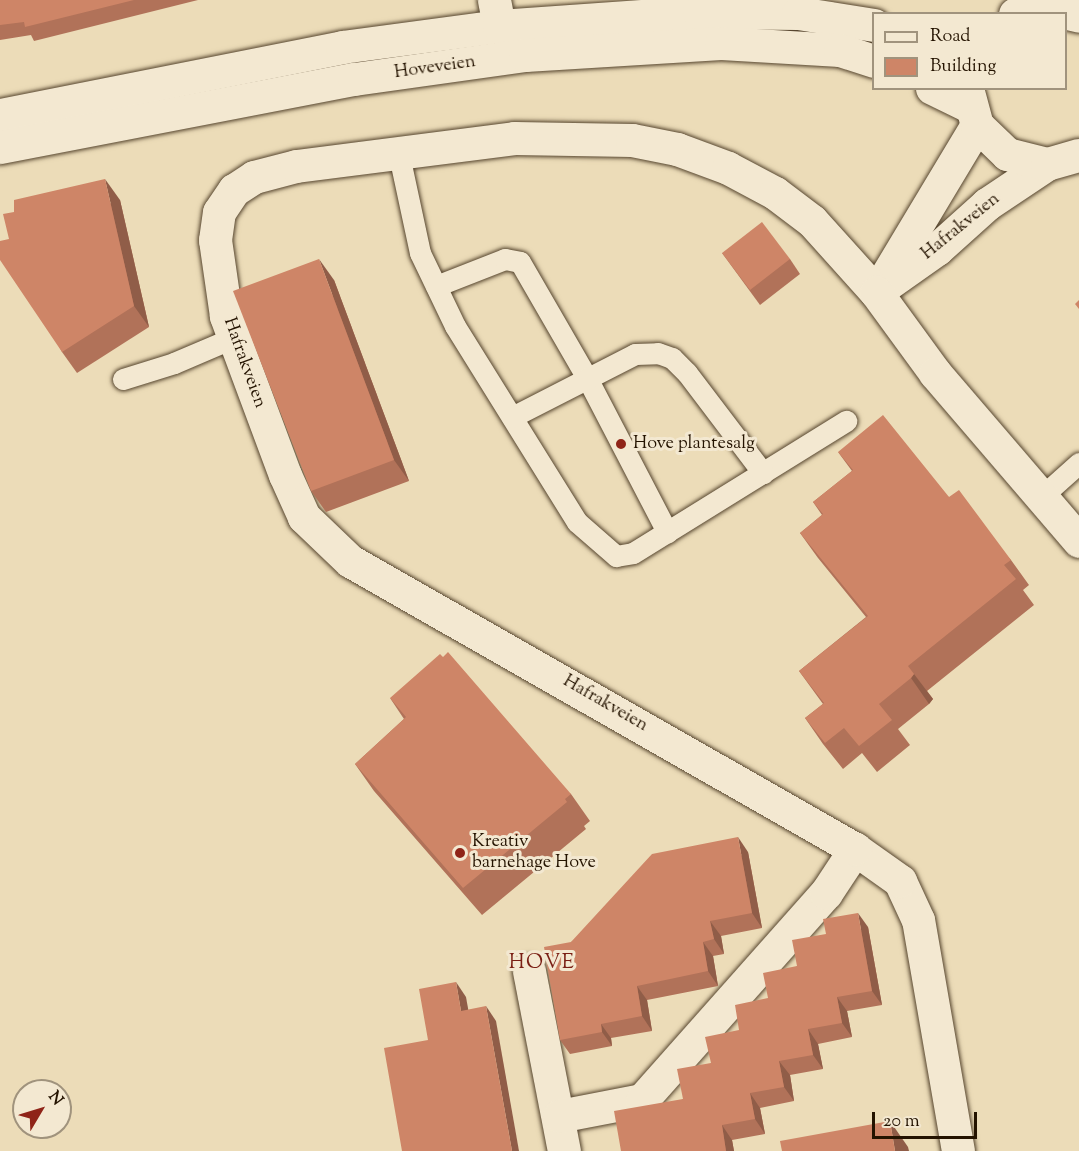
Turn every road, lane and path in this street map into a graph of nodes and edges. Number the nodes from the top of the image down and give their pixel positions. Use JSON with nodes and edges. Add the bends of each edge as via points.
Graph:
{"nodes":[{"id":1,"x":1014,"y":12,"type":"edge"},
{"id":2,"x":497,"y":13,"type":"edge"},
{"id":3,"x":1074,"y":13,"type":"edge"},
{"id":4,"x":872,"y":25,"type":"edge"},
{"id":5,"x":872,"y":61,"type":"edge"},
{"id":6,"x":936,"y":90,"type":"edge"},
{"id":7,"x":971,"y":107,"type":"edge"},
{"id":8,"x":0,"y":116,"type":"edge"},
{"id":9,"x":0,"y":147,"type":"edge"},
{"id":10,"x":399,"y":155,"type":"junction"},
{"id":11,"x":1068,"y":162,"type":"edge"},
{"id":12,"x":436,"y":286,"type":"junction"},
{"id":13,"x":876,"y":292,"type":"junction"},
{"id":14,"x":235,"y":338,"type":"junction"},
{"id":15,"x":587,"y":378,"type":"junction"},
{"id":16,"x":123,"y":379,"type":"dead end"},
{"id":17,"x":512,"y":417,"type":"junction"},
{"id":18,"x":846,"y":421,"type":"dead end"},
{"id":19,"x":1079,"y":463,"type":"edge"},
{"id":20,"x":763,"y":472,"type":"junction"},
{"id":21,"x":1041,"y":497,"type":"junction"},
{"id":22,"x":667,"y":532,"type":"junction"},
{"id":23,"x":1079,"y":541,"type":"edge"},
{"id":24,"x":855,"y":849,"type":"junction"},
{"id":25,"x":529,"y":971,"type":"dead end"},
{"id":26,"x":559,"y":1116,"type":"junction"},
{"id":27,"x":564,"y":1151,"type":"edge"},
{"id":28,"x":958,"y":1151,"type":"edge"}],
"edges":[{"from":1,"to":3,"type":"street","via":[[1041,7]]},
{"from":2,"to":4,"type":"street","name":"Hoveveien","via":[[798,13]]},
{"from":2,"to":8,"type":"street","name":"Hoveveien"},
{"from":5,"to":9,"type":"street","name":"Hoveveien","via":[[840,50],[721,43],[525,55],[354,79]]},
{"from":6,"to":7,"type":"street"},
{"from":7,"to":11,"type":"street","via":[[1007,154]]},
{"from":7,"to":13,"type":"street","name":"Hafrakveien"},
{"from":10,"to":12,"type":"lane","via":[[420,253]]},
{"from":10,"to":13,"type":"street","name":"Hafrakveien","via":[[514,138],[632,140],[677,149],[728,168],[775,194],[812,221]]},
{"from":10,"to":14,"type":"street","name":"Hafrakveien","via":[[296,166],[254,177],[234,190],[219,212],[215,240],[226,316]]},
{"from":11,"to":13,"type":"street","name":"Hafrakveien","via":[[987,204],[937,249]]},
{"from":12,"to":15,"type":"lane","via":[[505,259],[519,262]]},
{"from":12,"to":17,"type":"lane","via":[[455,326]]},
{"from":13,"to":21,"type":"street","via":[[935,373]]},
{"from":14,"to":16,"type":"lane"},
{"from":14,"to":24,"type":"street","name":"Hafrakveien","via":[[304,517],[350,561]]},
{"from":15,"to":17,"type":"lane"},
{"from":15,"to":20,"type":"lane","via":[[635,354],[658,353],[672,358]]},
{"from":15,"to":22,"type":"lane"},
{"from":17,"to":22,"type":"lane","via":[[578,522],[604,548],[616,555],[633,553]]},
{"from":18,"to":20,"type":"lane"},
{"from":19,"to":21,"type":"lane"},
{"from":20,"to":22,"type":"lane"},
{"from":21,"to":23,"type":"street"},
{"from":24,"to":26,"type":"street","via":[[826,892],[642,1100]]},
{"from":24,"to":28,"type":"street","name":"Hafrakveien","via":[[900,881],[918,920]]},
{"from":25,"to":26,"type":"street"},
{"from":26,"to":27,"type":"street"}]}
